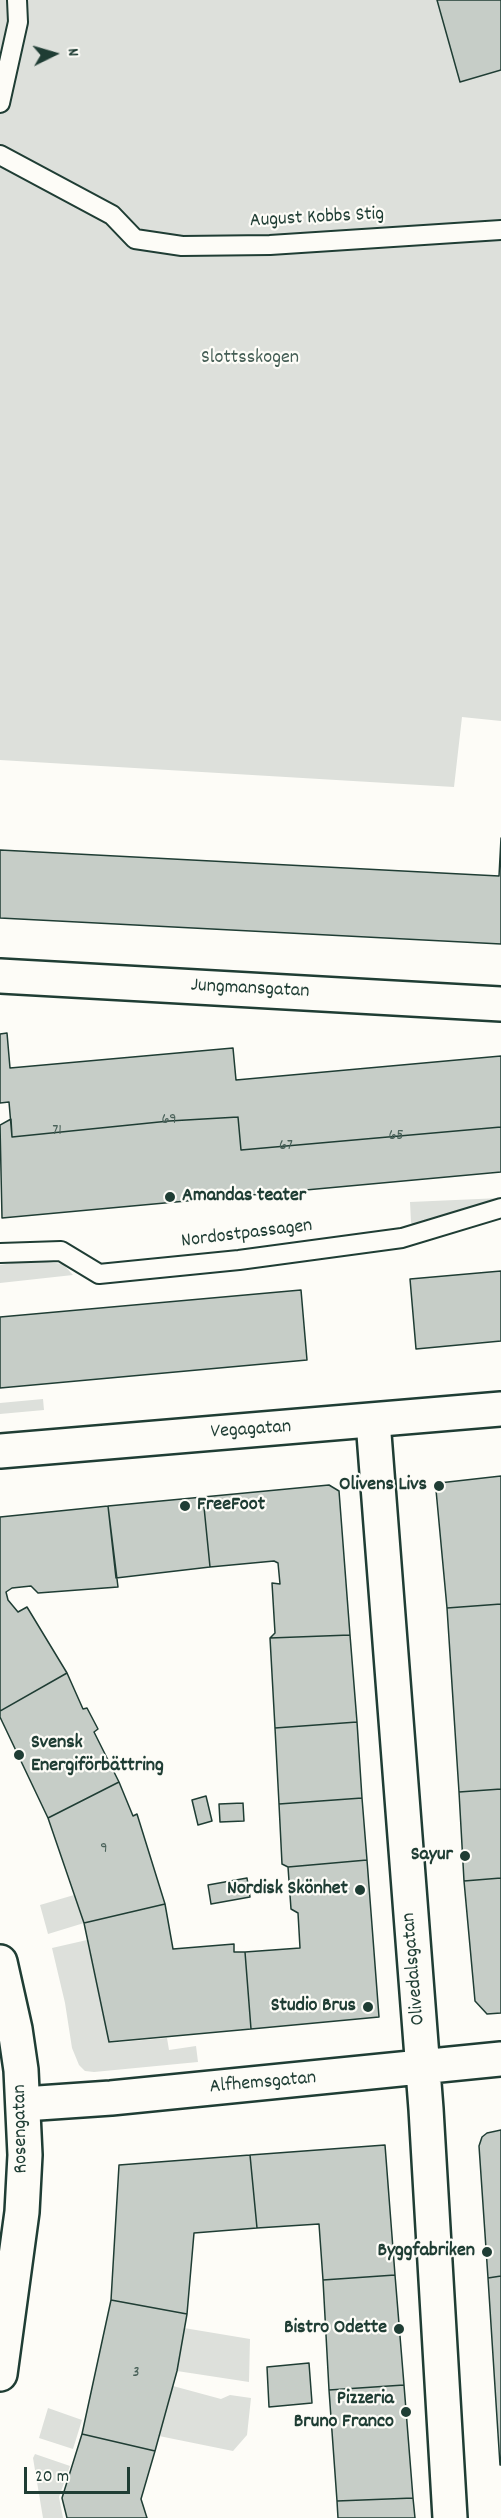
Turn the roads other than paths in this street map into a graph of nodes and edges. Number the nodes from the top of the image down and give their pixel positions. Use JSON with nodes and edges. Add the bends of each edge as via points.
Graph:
{"nodes":[{"id":1,"x":17,"y":0,"type":"edge"},
{"id":2,"x":0,"y":103,"type":"edge"},
{"id":3,"x":0,"y":155,"type":"edge"},
{"id":4,"x":501,"y":230,"type":"edge"},
{"id":5,"x":0,"y":976,"type":"edge"},
{"id":6,"x":501,"y":1004,"type":"edge"},
{"id":7,"x":501,"y":1208,"type":"edge"},
{"id":8,"x":0,"y":1253,"type":"edge"},
{"id":9,"x":501,"y":1409,"type":"edge"},
{"id":10,"x":373,"y":1421,"type":"junction"},
{"id":11,"x":0,"y":1451,"type":"edge"},
{"id":12,"x":0,"y":1962,"type":"edge"},
{"id":13,"x":501,"y":2060,"type":"edge"},
{"id":14,"x":423,"y":2067,"type":"junction"},
{"id":15,"x":24,"y":2104,"type":"junction"},
{"id":16,"x":11,"y":2211,"type":"edge"},
{"id":17,"x":4,"y":2310,"type":"edge"},
{"id":18,"x":0,"y":2374,"type":"edge"},
{"id":19,"x":450,"y":2518,"type":"edge"}],
"edges":[{"from":1,"to":2,"type":"lane","via":[[18,22]]},
{"from":3,"to":4,"type":"lane","name":"August Kobbs Stig","via":[[112,215],[135,239],[182,246],[270,245]]},
{"from":5,"to":6,"type":"street","name":"Jungmansgatan"},
{"from":7,"to":8,"type":"lane","name":"Nordostpassagen","via":[[402,1238],[99,1274],[61,1251]]},
{"from":9,"to":10,"type":"street","name":"Vegagatan"},
{"from":10,"to":11,"type":"street","name":"Vegagatan"},
{"from":10,"to":14,"type":"street","name":"Olivedalsgatan"},
{"from":12,"to":15,"type":"street","name":"Rosengatan","via":[[15,2029]]},
{"from":13,"to":14,"type":"street","name":"Alfhemsgatan"},
{"from":14,"to":15,"type":"street","name":"Alfhemsgatan"},
{"from":14,"to":19,"type":"street","name":"Olivedalsgatan"},
{"from":15,"to":16,"type":"street","name":"Rosengatan","via":[[25,2155]]},
{"from":16,"to":17,"type":"street","name":"Rosengatan"},
{"from":17,"to":18,"type":"street","name":"Rosengatan"}]}
